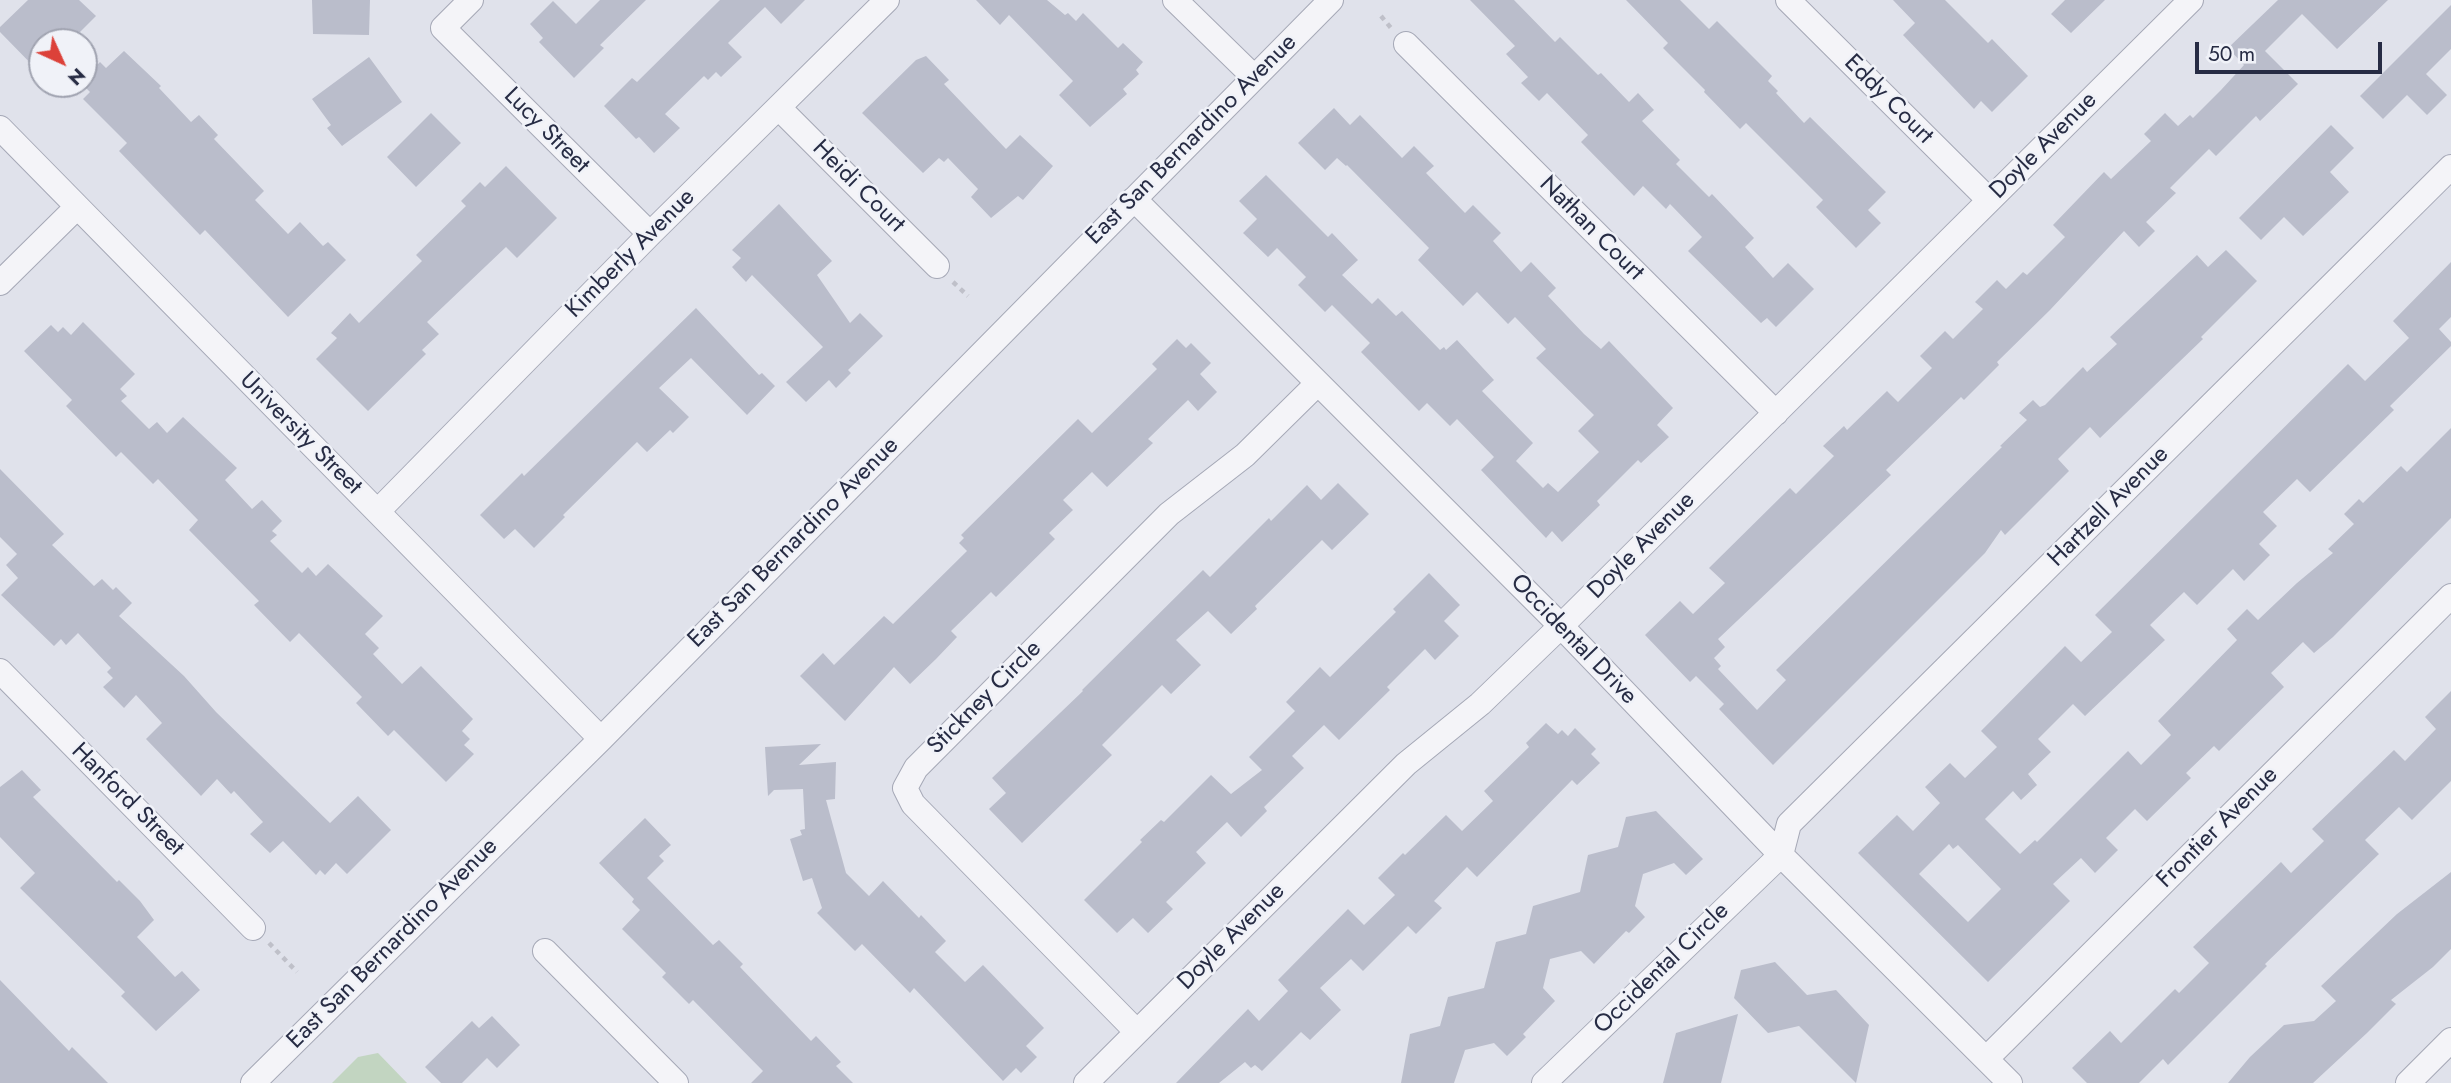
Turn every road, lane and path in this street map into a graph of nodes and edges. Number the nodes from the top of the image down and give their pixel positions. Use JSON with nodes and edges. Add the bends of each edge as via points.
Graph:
{"nodes":[{"id":1,"x":471,"y":0,"type":"edge"},
{"id":2,"x":887,"y":0,"type":"edge"},
{"id":3,"x":1175,"y":0,"type":"edge"},
{"id":4,"x":1331,"y":0,"type":"edge"},
{"id":5,"x":1787,"y":0,"type":"edge"},
{"id":6,"x":2191,"y":0,"type":"edge"},
{"id":7,"x":1406,"y":44,"type":"dead end"},
{"id":8,"x":1254,"y":77,"type":"junction"},
{"id":9,"x":779,"y":108,"type":"junction"},
{"id":10,"x":0,"y":128,"type":"edge"},
{"id":11,"x":2451,"y":167,"type":"edge"},
{"id":12,"x":1134,"y":199,"type":"junction"},
{"id":13,"x":1989,"y":200,"type":"junction"},
{"id":14,"x":76,"y":208,"type":"junction"},
{"id":15,"x":650,"y":234,"type":"junction"},
{"id":16,"x":937,"y":266,"type":"dead end"},
{"id":17,"x":0,"y":283,"type":"edge"},
{"id":18,"x":1318,"y":383,"type":"junction"},
{"id":19,"x":1776,"y":414,"type":"junction"},
{"id":20,"x":378,"y":511,"type":"junction"},
{"id":21,"x":2451,"y":596,"type":"edge"},
{"id":22,"x":1561,"y":625,"type":"junction"},
{"id":23,"x":0,"y":671,"type":"edge"},
{"id":24,"x":601,"y":739,"type":"junction"},
{"id":25,"x":1781,"y":855,"type":"junction"},
{"id":26,"x":253,"y":928,"type":"joint"},
{"id":27,"x":545,"y":951,"type":"dead end"},
{"id":28,"x":297,"y":972,"type":"dead end"},
{"id":29,"x":1137,"y":1032,"type":"junction"},
{"id":30,"x":2451,"y":1040,"type":"edge"},
{"id":31,"x":1986,"y":1059,"type":"junction"},
{"id":32,"x":253,"y":1083,"type":"edge"},
{"id":33,"x":676,"y":1083,"type":"edge"},
{"id":34,"x":1086,"y":1083,"type":"edge"},
{"id":35,"x":1544,"y":1083,"type":"edge"},
{"id":36,"x":2010,"y":1083,"type":"edge"},
{"id":37,"x":2408,"y":1083,"type":"edge"}],
"edges":[{"from":1,"to":15,"type":"street","name":"Lucy Street","via":[[443,28]]},
{"from":2,"to":9,"type":"street","name":"Kimberly Avenue"},
{"from":3,"to":8,"type":"street"},
{"from":4,"to":8,"type":"street","name":"East San Bernardino Avenue"},
{"from":5,"to":13,"type":"street","name":"Eddy Court"},
{"from":6,"to":13,"type":"street","name":"Doyle Avenue"},
{"from":7,"to":19,"type":"street","name":"Nathan Court"},
{"from":8,"to":12,"type":"street","name":"East San Bernardino Avenue"},
{"from":9,"to":15,"type":"street","name":"Kimberly Avenue"},
{"from":9,"to":16,"type":"street","name":"Heidi Court"},
{"from":10,"to":14,"type":"street","name":"University Street"},
{"from":11,"to":25,"type":"street","name":"Hartzell Avenue","via":[[1789,824]]},
{"from":12,"to":18,"type":"street","name":"Occidental Drive"},
{"from":12,"to":24,"type":"street","name":"East San Bernardino Avenue"},
{"from":13,"to":19,"type":"street","name":"Doyle Avenue"},
{"from":14,"to":17,"type":"street"},
{"from":14,"to":20,"type":"street","name":"University Street"},
{"from":15,"to":20,"type":"street","name":"Kimberly Avenue"},
{"from":18,"to":22,"type":"street","name":"Occidental Drive"},
{"from":18,"to":29,"type":"street","name":"Stickney Circle","via":[[1245,455],[1170,514],[916,768],[905,788],[913,804]]},
{"from":19,"to":22,"type":"street","name":"Doyle Avenue"},
{"from":20,"to":24,"type":"street","name":"University Street"},
{"from":21,"to":31,"type":"street","name":"Frontier Avenue"},
{"from":22,"to":25,"type":"street","name":"Occidental Drive"},
{"from":22,"to":29,"type":"street","name":"Doyle Avenue","via":[[1480,704],[1406,764]]},
{"from":23,"to":26,"type":"street","name":"Hanford Street"},
{"from":24,"to":32,"type":"street","name":"East San Bernardino Avenue"},
{"from":25,"to":31,"type":"street","name":"Occidental Drive"},
{"from":25,"to":35,"type":"street","name":"Occidental Circle"},
{"from":26,"to":28,"type":"path"},
{"from":27,"to":33,"type":"street"},
{"from":29,"to":34,"type":"street","name":"Doyle Avenue"},
{"from":30,"to":37,"type":"street"},
{"from":31,"to":36,"type":"street","name":"Occidental Drive"}]}
